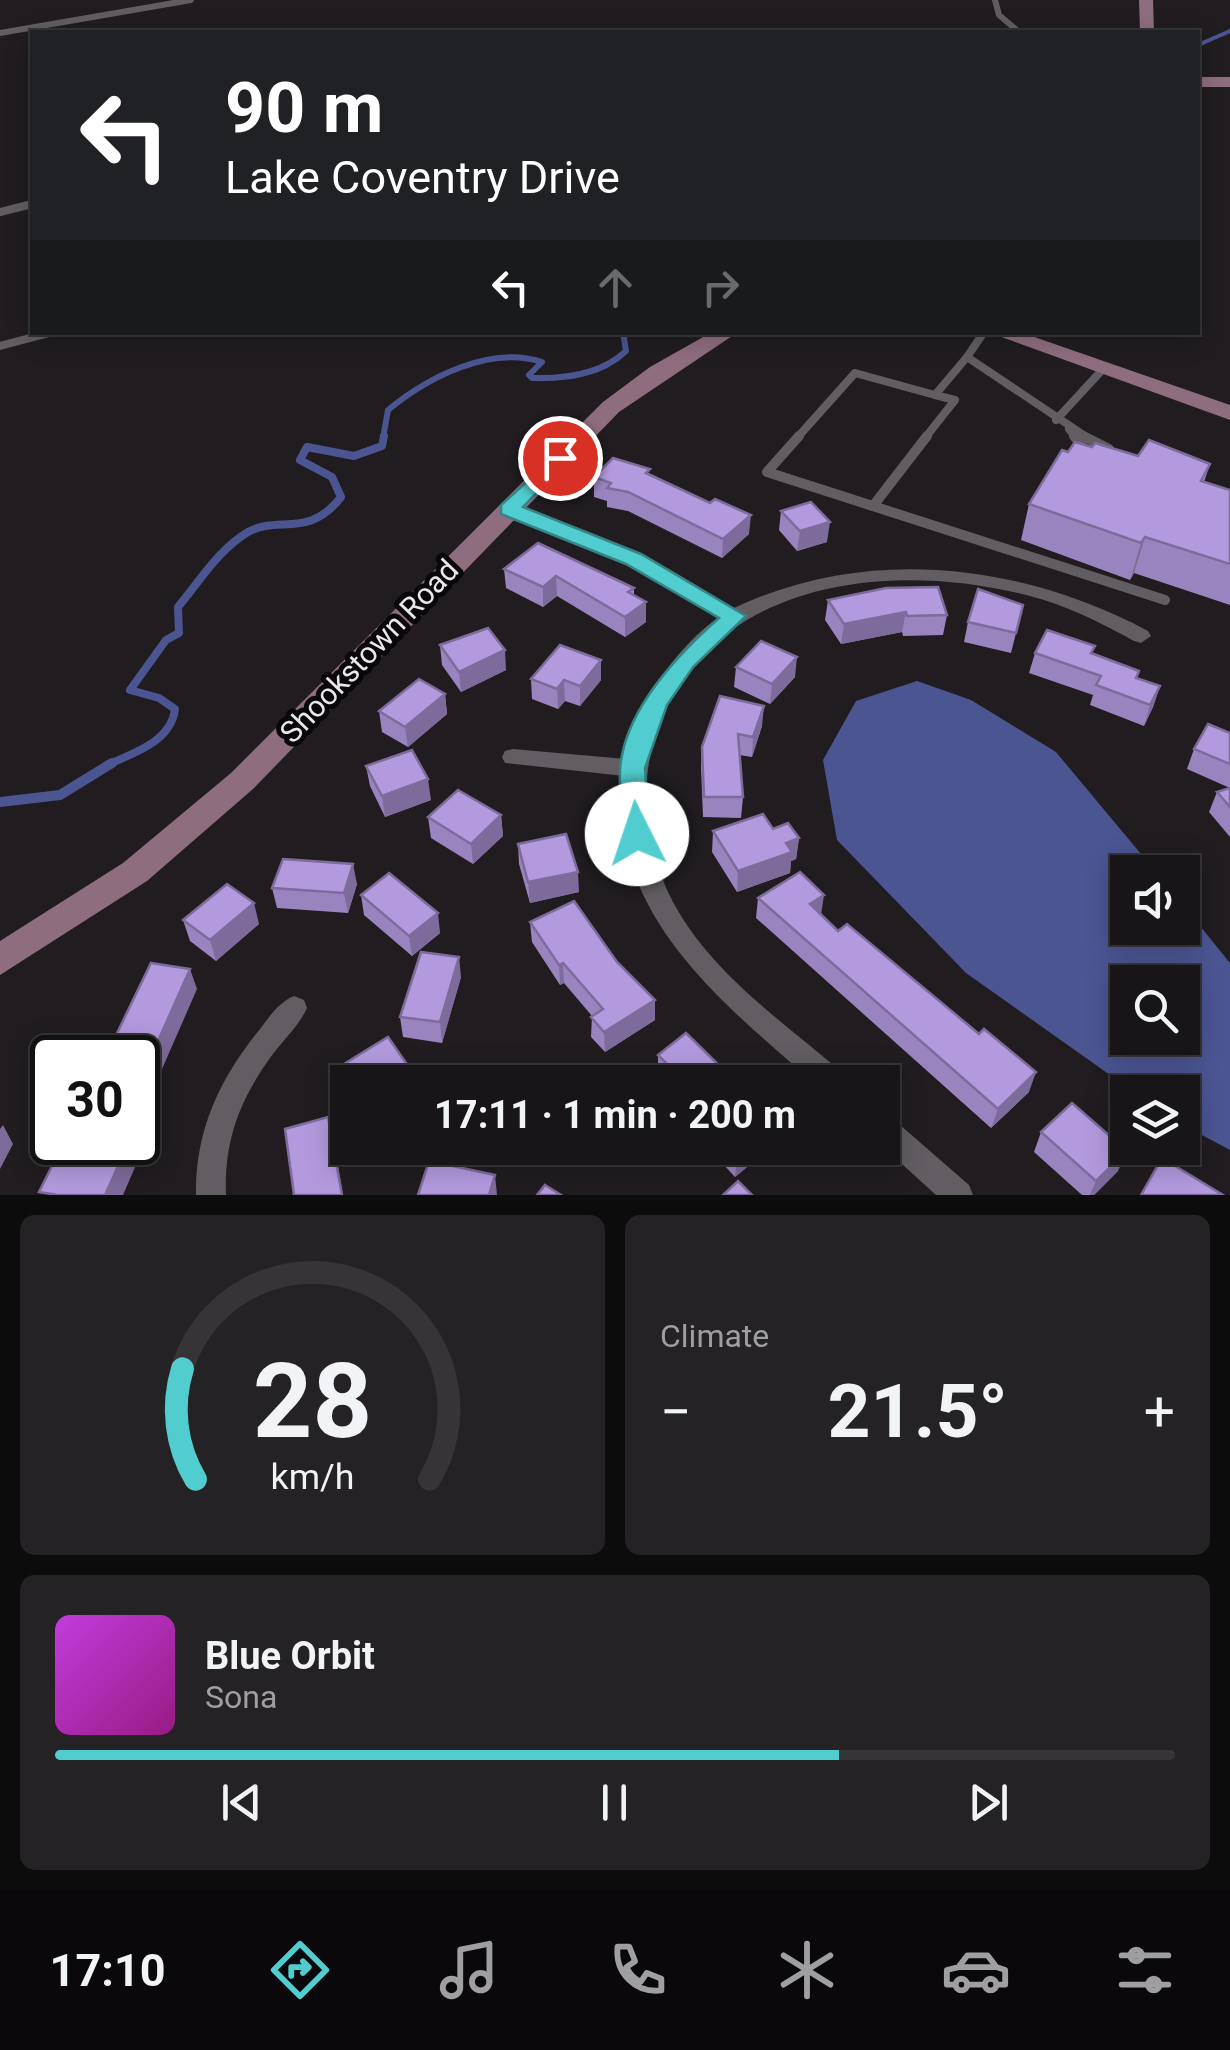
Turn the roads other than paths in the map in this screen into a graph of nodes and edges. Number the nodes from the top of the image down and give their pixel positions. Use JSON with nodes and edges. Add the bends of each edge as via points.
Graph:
{"nodes":[{"id":1,"x":191,"y":0,"type":"edge"},
{"id":2,"x":995,"y":0,"type":"edge"},
{"id":3,"x":1146,"y":0,"type":"edge"},
{"id":4,"x":1016,"y":30,"type":"edge"},
{"id":5,"x":1147,"y":30,"type":"edge"},
{"id":6,"x":0,"y":33,"type":"edge"},
{"id":7,"x":1200,"y":82,"type":"edge"},
{"id":8,"x":1230,"y":82,"type":"edge"},
{"id":9,"x":30,"y":204,"type":"edge"},
{"id":10,"x":0,"y":212,"type":"edge"},
{"id":11,"x":42,"y":335,"type":"edge"},
{"id":12,"x":723,"y":335,"type":"edge"},
{"id":13,"x":982,"y":335,"type":"edge"},
{"id":14,"x":1007,"y":335,"type":"edge"},
{"id":15,"x":0,"y":346,"type":"edge"},
{"id":16,"x":967,"y":357,"type":"junction"},
{"id":17,"x":1104,"y":369,"type":"junction"},
{"id":18,"x":935,"y":394,"type":"junction"},
{"id":19,"x":1230,"y":414,"type":"edge"},
{"id":20,"x":1056,"y":420,"type":"junction"},
{"id":21,"x":1069,"y":430,"type":"junction"},
{"id":22,"x":1125,"y":458,"type":"edge"},
{"id":23,"x":1094,"y":459,"type":"edge"},
{"id":24,"x":873,"y":506,"type":"junction"},
{"id":25,"x":509,"y":509,"type":"junction"},
{"id":26,"x":1166,"y":600,"type":"dead end"},
{"id":27,"x":734,"y":616,"type":"junction"},
{"id":28,"x":1141,"y":636,"type":"dead end"},
{"id":29,"x":513,"y":758,"type":"dead end"},
{"id":30,"x":632,"y":768,"type":"junction"},
{"id":31,"x":0,"y":960,"type":"edge"},
{"id":32,"x":294,"y":1008,"type":"dead end"},
{"id":33,"x":814,"y":1065,"type":"edge"},
{"id":34,"x":900,"y":1144,"type":"edge"},
{"id":35,"x":949,"y":1192,"type":"edge"},
{"id":36,"x":211,"y":1195,"type":"edge"}],
"edges":[{"from":1,"to":6,"type":"lane"},
{"from":2,"to":4,"type":"lane","via":[[999,15]]},
{"from":3,"to":5,"type":"street"},
{"from":7,"to":8,"type":"street"},
{"from":9,"to":10,"type":"lane"},
{"from":11,"to":15,"type":"lane"},
{"from":12,"to":25,"type":"street","name":"Shookstown Road","via":[[611,407]]},
{"from":13,"to":16,"type":"lane"},
{"from":14,"to":17,"type":"street"},
{"from":16,"to":18,"type":"lane"},
{"from":16,"to":20,"type":"lane"},
{"from":17,"to":19,"type":"street"},
{"from":17,"to":20,"type":"lane"},
{"from":18,"to":24,"type":"lane","via":[[955,400]]},
{"from":18,"to":24,"type":"lane","via":[[855,373],[768,472]]},
{"from":20,"to":21,"type":"lane"},
{"from":21,"to":22,"type":"lane"},
{"from":21,"to":23,"type":"lane"},
{"from":24,"to":26,"type":"lane"},
{"from":25,"to":27,"type":"street","via":[[648,566]]},
{"from":25,"to":31,"type":"street","name":"Shookstown Road","via":[[242,781],[135,872]]},
{"from":27,"to":28,"type":"street","via":[[785,594],[943,573],[1080,604]]},
{"from":27,"to":30,"type":"street","via":[[684,661],[655,703]]},
{"from":29,"to":30,"type":"street"},
{"from":30,"to":33,"type":"street","via":[[637,834],[671,921],[700,964]]},
{"from":32,"to":36,"type":"street","via":[[243,1068],[216,1126]]},
{"from":34,"to":35,"type":"street"}]}
